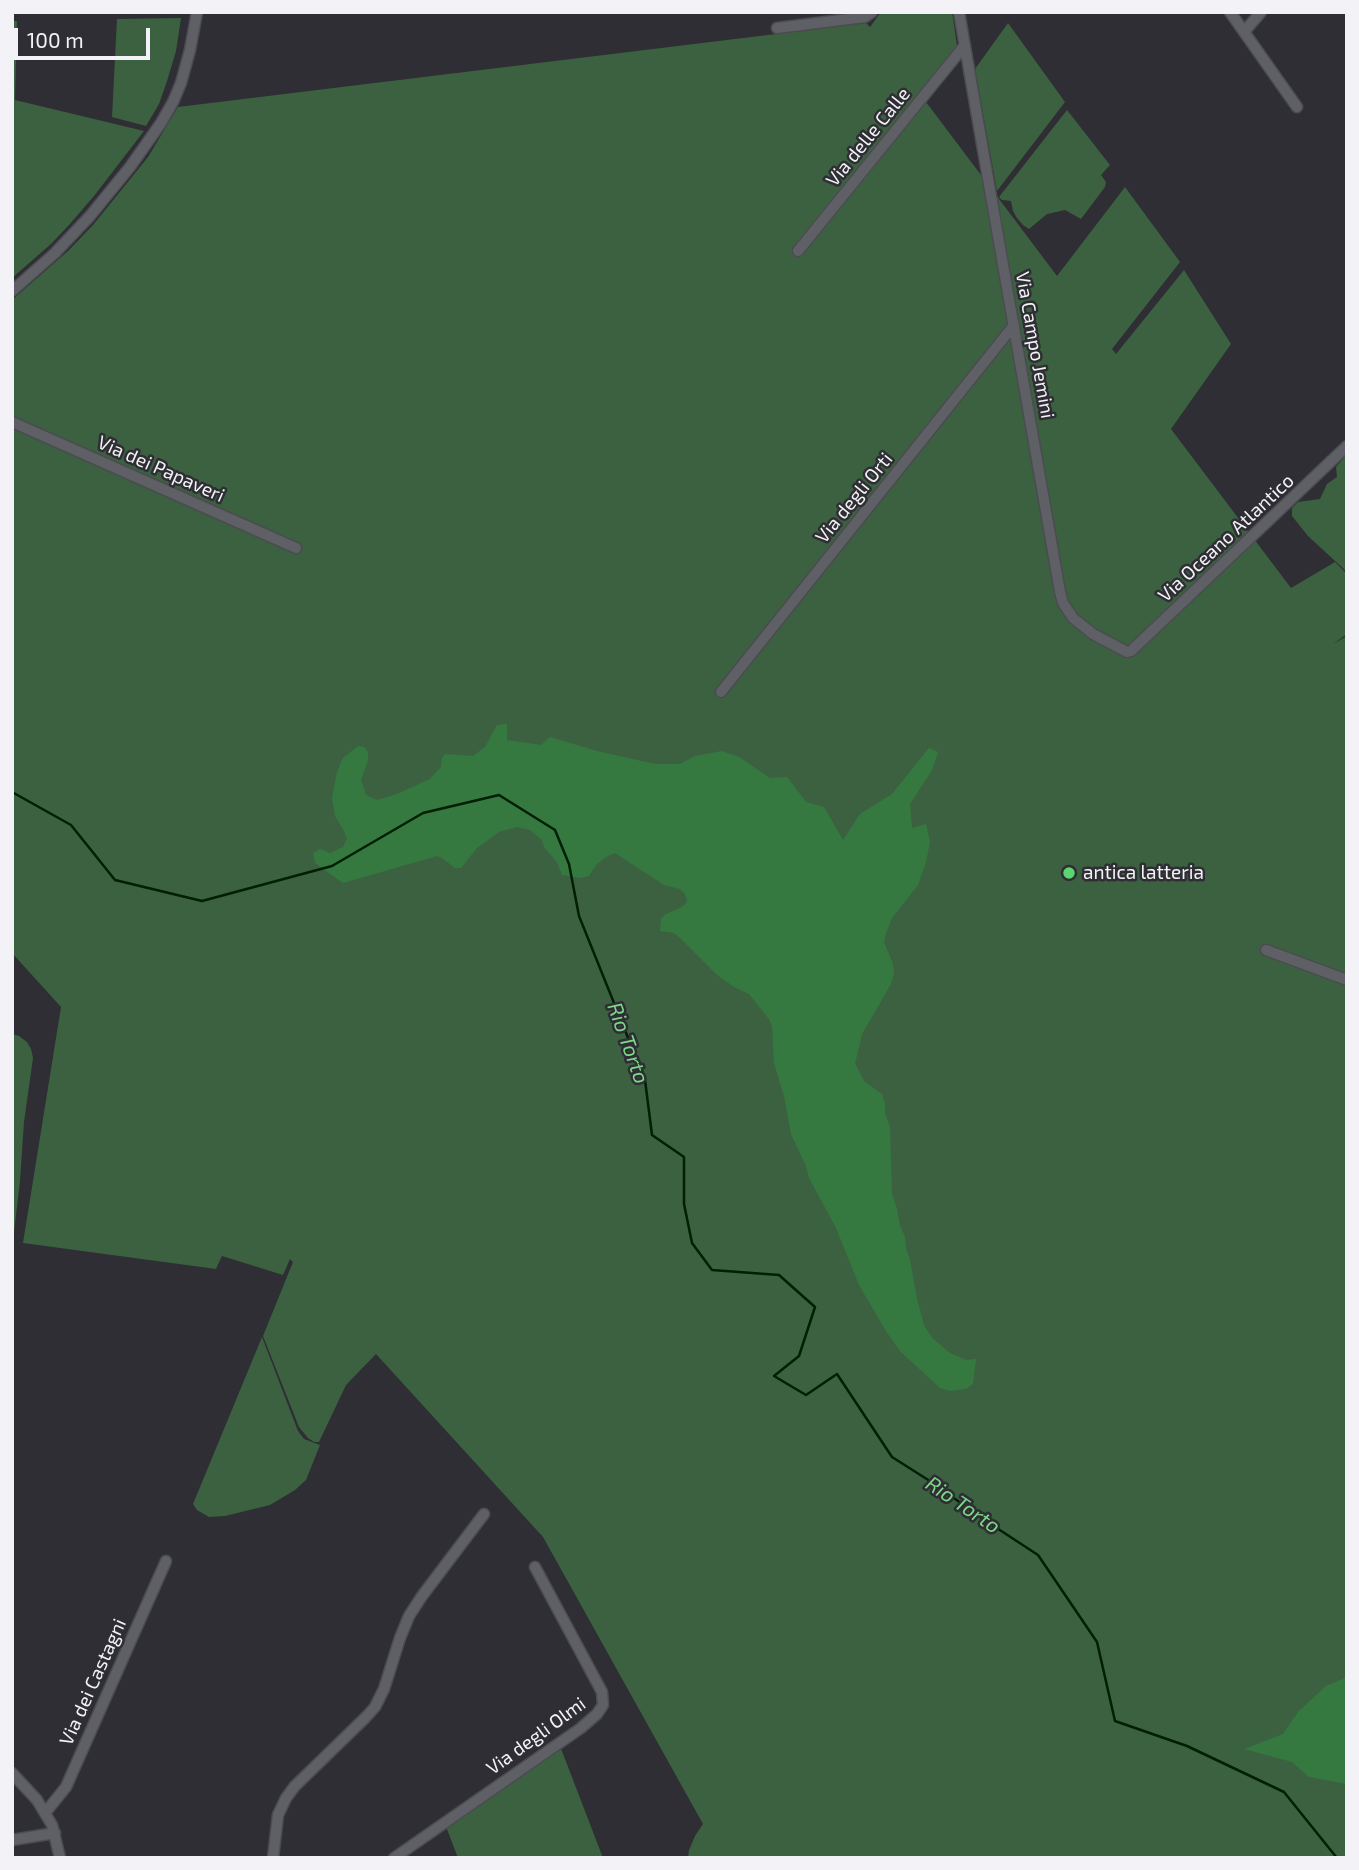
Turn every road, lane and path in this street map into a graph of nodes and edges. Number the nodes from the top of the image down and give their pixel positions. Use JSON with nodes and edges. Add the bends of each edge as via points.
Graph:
{"nodes":[{"id":1,"x":197,"y":12,"type":"edge"},
{"id":2,"x":872,"y":12,"type":"edge"},
{"id":3,"x":959,"y":12,"type":"edge"},
{"id":4,"x":1230,"y":12,"type":"edge"},
{"id":5,"x":1261,"y":12,"type":"edge"},
{"id":6,"x":777,"y":28,"type":"dead end"},
{"id":7,"x":1244,"y":32,"type":"junction"},
{"id":8,"x":965,"y":45,"type":"junction"},
{"id":9,"x":1297,"y":107,"type":"dead end"},
{"id":10,"x":797,"y":251,"type":"dead end"},
{"id":11,"x":12,"y":291,"type":"edge"},
{"id":12,"x":1014,"y":326,"type":"junction"},
{"id":13,"x":12,"y":422,"type":"edge"},
{"id":14,"x":1347,"y":446,"type":"edge"},
{"id":15,"x":296,"y":548,"type":"dead end"},
{"id":16,"x":1127,"y":652,"type":"joint"},
{"id":17,"x":721,"y":692,"type":"dead end"},
{"id":18,"x":1266,"y":950,"type":"dead end"},
{"id":19,"x":1347,"y":980,"type":"edge"},
{"id":20,"x":484,"y":1514,"type":"dead end"},
{"id":21,"x":166,"y":1560,"type":"dead end"},
{"id":22,"x":536,"y":1567,"type":"dead end"},
{"id":23,"x":12,"y":1773,"type":"edge"},
{"id":24,"x":45,"y":1813,"type":"junction"},
{"id":25,"x":55,"y":1833,"type":"junction"},
{"id":26,"x":12,"y":1840,"type":"edge"},
{"id":27,"x":60,"y":1858,"type":"edge"},
{"id":28,"x":273,"y":1858,"type":"edge"},
{"id":29,"x":394,"y":1858,"type":"edge"}],
"edges":[{"from":1,"to":11,"type":"street","via":[[181,83],[156,131],[78,230]]},
{"from":2,"to":6,"type":"street","via":[[865,17]]},
{"from":3,"to":8,"type":"street","name":"Via Campo Jemini"},
{"from":4,"to":7,"type":"street"},
{"from":5,"to":7,"type":"street"},
{"from":7,"to":9,"type":"street"},
{"from":8,"to":10,"type":"street","name":"Via delle Calle"},
{"from":8,"to":12,"type":"street","name":"Via Campo Jemini"},
{"from":12,"to":16,"type":"street","name":"Via Campo Jemini","via":[[1062,603],[1084,627]]},
{"from":12,"to":17,"type":"street","name":"Via degli Orti"},
{"from":13,"to":15,"type":"street","name":"Via dei Papaveri"},
{"from":14,"to":16,"type":"street","name":"Via Oceano Atlantico"},
{"from":18,"to":19,"type":"street"},
{"from":20,"to":28,"type":"street","via":[[409,1616],[374,1707],[286,1798],[278,1815]]},
{"from":21,"to":24,"type":"street","name":"Via dei Castagni","via":[[66,1787]]},
{"from":22,"to":29,"type":"street","name":"Via degli Olmi","via":[[602,1692],[602,1708],[581,1728]]},
{"from":23,"to":24,"type":"street"},
{"from":24,"to":25,"type":"street"},
{"from":25,"to":26,"type":"street"},
{"from":25,"to":27,"type":"street"}]}
